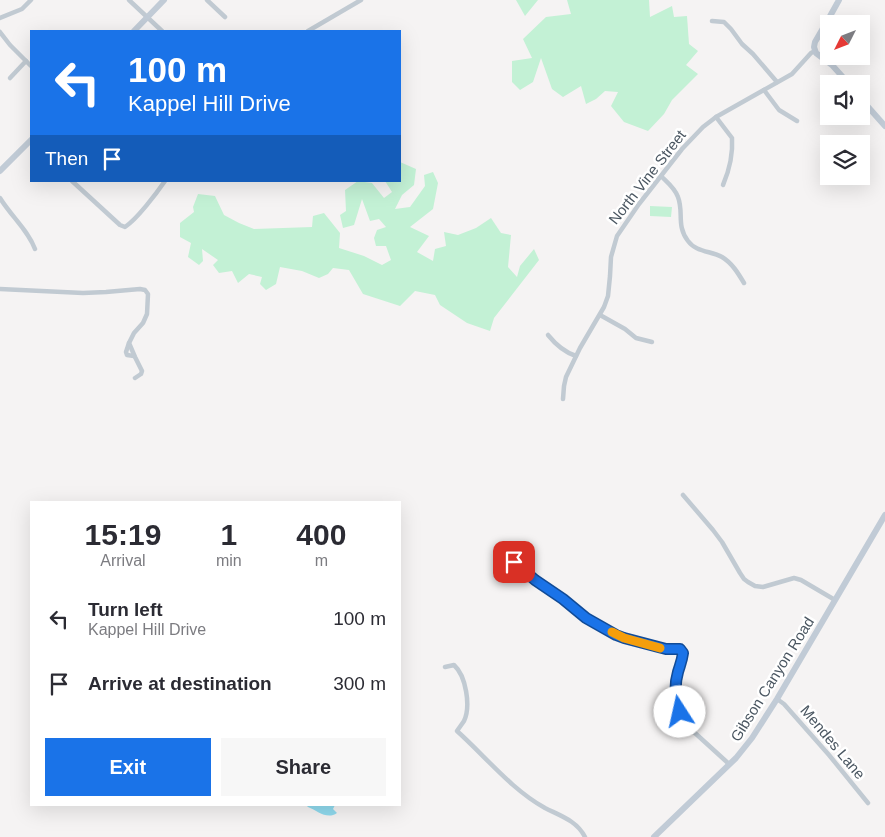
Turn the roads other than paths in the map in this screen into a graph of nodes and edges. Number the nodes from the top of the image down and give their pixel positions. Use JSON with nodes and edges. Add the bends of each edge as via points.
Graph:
{"nodes":[{"id":1,"x":31,"y":0,"type":"edge"},
{"id":2,"x":129,"y":0,"type":"edge"},
{"id":3,"x":164,"y":0,"type":"edge"},
{"id":4,"x":207,"y":0,"type":"edge"},
{"id":5,"x":361,"y":0,"type":"edge"},
{"id":6,"x":838,"y":0,"type":"edge"},
{"id":7,"x":353,"y":2,"type":"edge"},
{"id":8,"x":147,"y":17,"type":"junction"},
{"id":9,"x":225,"y":17,"type":"dead end"},
{"id":10,"x":0,"y":18,"type":"edge"},
{"id":11,"x":712,"y":21,"type":"dead end"},
{"id":12,"x":135,"y":30,"type":"edge"},
{"id":13,"x":161,"y":30,"type":"edge"},
{"id":14,"x":310,"y":30,"type":"edge"},
{"id":15,"x":0,"y":32,"type":"edge"},
{"id":16,"x":815,"y":51,"type":"junction"},
{"id":17,"x":26,"y":61,"type":"junction"},
{"id":18,"x":30,"y":65,"type":"edge"},
{"id":19,"x":840,"y":75,"type":"edge"},
{"id":20,"x":10,"y":78,"type":"dead end"},
{"id":21,"x":777,"y":82,"type":"junction"},
{"id":22,"x":764,"y":90,"type":"junction"},
{"id":23,"x":870,"y":109,"type":"edge"},
{"id":24,"x":716,"y":117,"type":"junction"},
{"id":25,"x":797,"y":121,"type":"dead end"},
{"id":26,"x":885,"y":126,"type":"edge"},
{"id":27,"x":30,"y":143,"type":"edge"},
{"id":28,"x":0,"y":171,"type":"edge"},
{"id":29,"x":661,"y":176,"type":"junction"},
{"id":30,"x":73,"y":182,"type":"edge"},
{"id":31,"x":164,"y":182,"type":"edge"},
{"id":32,"x":723,"y":185,"type":"dead end"},
{"id":33,"x":0,"y":198,"type":"edge"},
{"id":34,"x":36,"y":249,"type":"dead end"},
{"id":35,"x":744,"y":283,"type":"dead end"},
{"id":36,"x":0,"y":289,"type":"edge"},
{"id":37,"x":600,"y":314,"type":"junction"},
{"id":38,"x":548,"y":336,"type":"dead end"},
{"id":39,"x":652,"y":342,"type":"dead end"},
{"id":40,"x":576,"y":356,"type":"junction"},
{"id":41,"x":135,"y":378,"type":"dead end"},
{"id":42,"x":563,"y":399,"type":"dead end"},
{"id":43,"x":683,"y":495,"type":"dead end"},
{"id":44,"x":885,"y":514,"type":"edge"},
{"id":45,"x":514,"y":562,"type":"dead end"},
{"id":46,"x":835,"y":600,"type":"junction"},
{"id":47,"x":445,"y":667,"type":"dead end"},
{"id":48,"x":777,"y":699,"type":"junction"},
{"id":49,"x":729,"y":764,"type":"junction"},
{"id":50,"x":868,"y":804,"type":"dead end"},
{"id":51,"x":585,"y":837,"type":"edge"},
{"id":52,"x":654,"y":837,"type":"edge"}],
"edges":[{"from":1,"to":10,"type":"street"},
{"from":2,"to":8,"type":"street"},
{"from":3,"to":8,"type":"main road"},
{"from":4,"to":9,"type":"street"},
{"from":5,"to":7,"type":"street"},
{"from":6,"to":16,"type":"main road","via":[[815,42]]},
{"from":7,"to":14,"type":"street"},
{"from":8,"to":12,"type":"main road"},
{"from":8,"to":13,"type":"street"},
{"from":11,"to":21,"type":"street","via":[[724,22],[731,28]]},
{"from":15,"to":17,"type":"street"},
{"from":16,"to":19,"type":"main road"},
{"from":16,"to":21,"type":"street","name":"North Vine Street","via":[[792,74]]},
{"from":17,"to":18,"type":"street"},
{"from":17,"to":20,"type":"street"},
{"from":21,"to":22,"type":"street","name":"North Vine Street"},
{"from":22,"to":24,"type":"street","name":"North Vine Street"},
{"from":22,"to":25,"type":"street","via":[[780,110]]},
{"from":23,"to":26,"type":"main road"},
{"from":24,"to":29,"type":"street","name":"North Vine Street","via":[[692,137]]},
{"from":24,"to":32,"type":"street","via":[[732,138]]},
{"from":27,"to":28,"type":"main road"},
{"from":29,"to":35,"type":"street","via":[[678,197],[681,228],[687,240],[692,246],[729,262]]},
{"from":29,"to":37,"type":"street","name":"North Vine Street","via":[[617,236],[611,257],[608,296]]},
{"from":30,"to":31,"type":"street","via":[[125,227]]},
{"from":33,"to":34,"type":"street"},
{"from":36,"to":41,"type":"street","via":[[83,293],[140,289],[147,292],[147,314],[129,342],[142,371]]},
{"from":37,"to":39,"type":"street","via":[[636,338]]},
{"from":37,"to":40,"type":"street","name":"North Vine Street"},
{"from":38,"to":40,"type":"street","via":[[564,351]]},
{"from":40,"to":42,"type":"street","name":"North Vine Street","via":[[566,377]]},
{"from":43,"to":46,"type":"street","via":[[714,530],[748,582],[763,587],[794,578]]},
{"from":44,"to":46,"type":"main road","name":"Gibson Canyon Road"},
{"from":45,"to":49,"type":"street","via":[[586,618],[616,635],[666,649],[680,649],[683,653],[676,680],[676,702],[684,723]]},
{"from":46,"to":48,"type":"main road","name":"Gibson Canyon Road"},
{"from":47,"to":51,"type":"street","via":[[454,665],[459,669],[465,683],[465,719],[457,731],[512,784],[543,807],[577,825]]},
{"from":48,"to":49,"type":"main road","name":"Gibson Canyon Road","via":[[746,746]]},
{"from":48,"to":50,"type":"street","name":"Mendes Lane","via":[[829,755]]},
{"from":49,"to":52,"type":"main road","name":"Gibson Canyon Road"}]}
